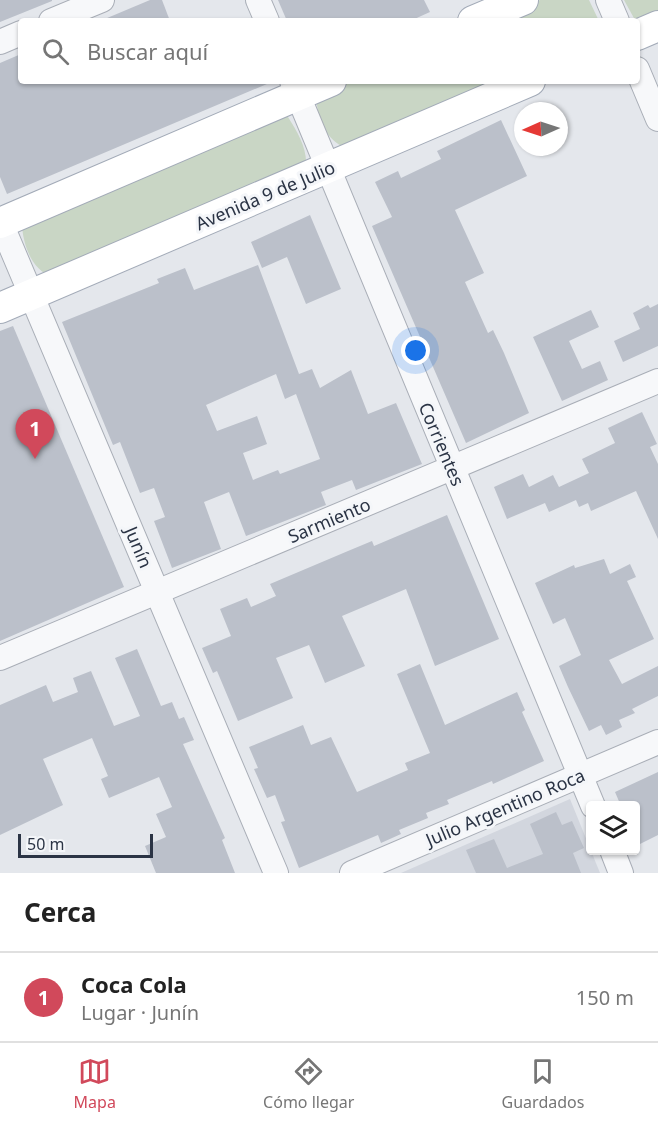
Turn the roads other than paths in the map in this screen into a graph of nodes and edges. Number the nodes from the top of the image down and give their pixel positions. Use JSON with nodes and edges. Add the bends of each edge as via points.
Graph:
{"nodes":[{"id":1,"x":102,"y":0,"type":"edge"},
{"id":2,"x":258,"y":0,"type":"edge"},
{"id":3,"x":523,"y":0,"type":"edge"},
{"id":4,"x":608,"y":0,"type":"edge"},
{"id":5,"x":58,"y":18,"type":"edge"},
{"id":6,"x":266,"y":18,"type":"edge"},
{"id":7,"x":480,"y":18,"type":"edge"},
{"id":8,"x":616,"y":18,"type":"edge"},
{"id":9,"x":658,"y":26,"type":"edge"},
{"id":10,"x":18,"y":34,"type":"edge"},
{"id":11,"x":640,"y":34,"type":"edge"},
{"id":12,"x":0,"y":42,"type":"edge"},
{"id":13,"x":640,"y":76,"type":"edge"},
{"id":14,"x":316,"y":84,"type":"edge"},
{"id":15,"x":523,"y":84,"type":"edge"},
{"id":16,"x":295,"y":88,"type":"edge"},
{"id":17,"x":658,"y":119,"type":"edge"},
{"id":18,"x":327,"y":168,"type":"junction"},
{"id":19,"x":0,"y":222,"type":"edge"},
{"id":20,"x":31,"y":296,"type":"junction"},
{"id":21,"x":0,"y":308,"type":"edge"},
{"id":22,"x":658,"y":381,"type":"edge"},
{"id":23,"x":452,"y":468,"type":"junction"},
{"id":24,"x":159,"y":592,"type":"junction"},
{"id":25,"x":0,"y":658,"type":"edge"},
{"id":26,"x":658,"y":742,"type":"edge"},
{"id":27,"x":580,"y":775,"type":"junction"},
{"id":28,"x":591,"y":801,"type":"edge"},
{"id":29,"x":614,"y":855,"type":"edge"},
{"id":30,"x":276,"y":873,"type":"edge"},
{"id":31,"x":352,"y":873,"type":"edge"},
{"id":32,"x":621,"y":873,"type":"edge"}],
"edges":[{"from":1,"to":5,"type":"street"},
{"from":2,"to":6,"type":"street"},
{"from":3,"to":7,"type":"main road"},
{"from":4,"to":8,"type":"street"},
{"from":9,"to":11,"type":"main road"},
{"from":10,"to":12,"type":"street"},
{"from":13,"to":17,"type":"street"},
{"from":14,"to":16,"type":"main road"},
{"from":15,"to":18,"type":"main road","name":"Avenida 9 de Julio"},
{"from":16,"to":18,"type":"street","name":"Corrientes"},
{"from":16,"to":19,"type":"main road"},
{"from":18,"to":20,"type":"main road","name":"Avenida 9 de Julio"},
{"from":18,"to":23,"type":"street","name":"Corrientes"},
{"from":19,"to":20,"type":"street","name":"Junín"},
{"from":20,"to":21,"type":"main road","name":"Avenida 9 de Julio"},
{"from":20,"to":24,"type":"street","name":"Junín"},
{"from":22,"to":23,"type":"street","name":"Sarmiento"},
{"from":23,"to":24,"type":"street","name":"Sarmiento"},
{"from":23,"to":27,"type":"street","name":"Corrientes"},
{"from":24,"to":25,"type":"street","name":"Sarmiento"},
{"from":24,"to":30,"type":"street","name":"Junín"},
{"from":26,"to":27,"type":"street","name":"Julio Argentino Roca"},
{"from":27,"to":28,"type":"street","name":"Corrientes"},
{"from":27,"to":31,"type":"street","name":"Julio Argentino Roca"},
{"from":29,"to":32,"type":"street"}]}
